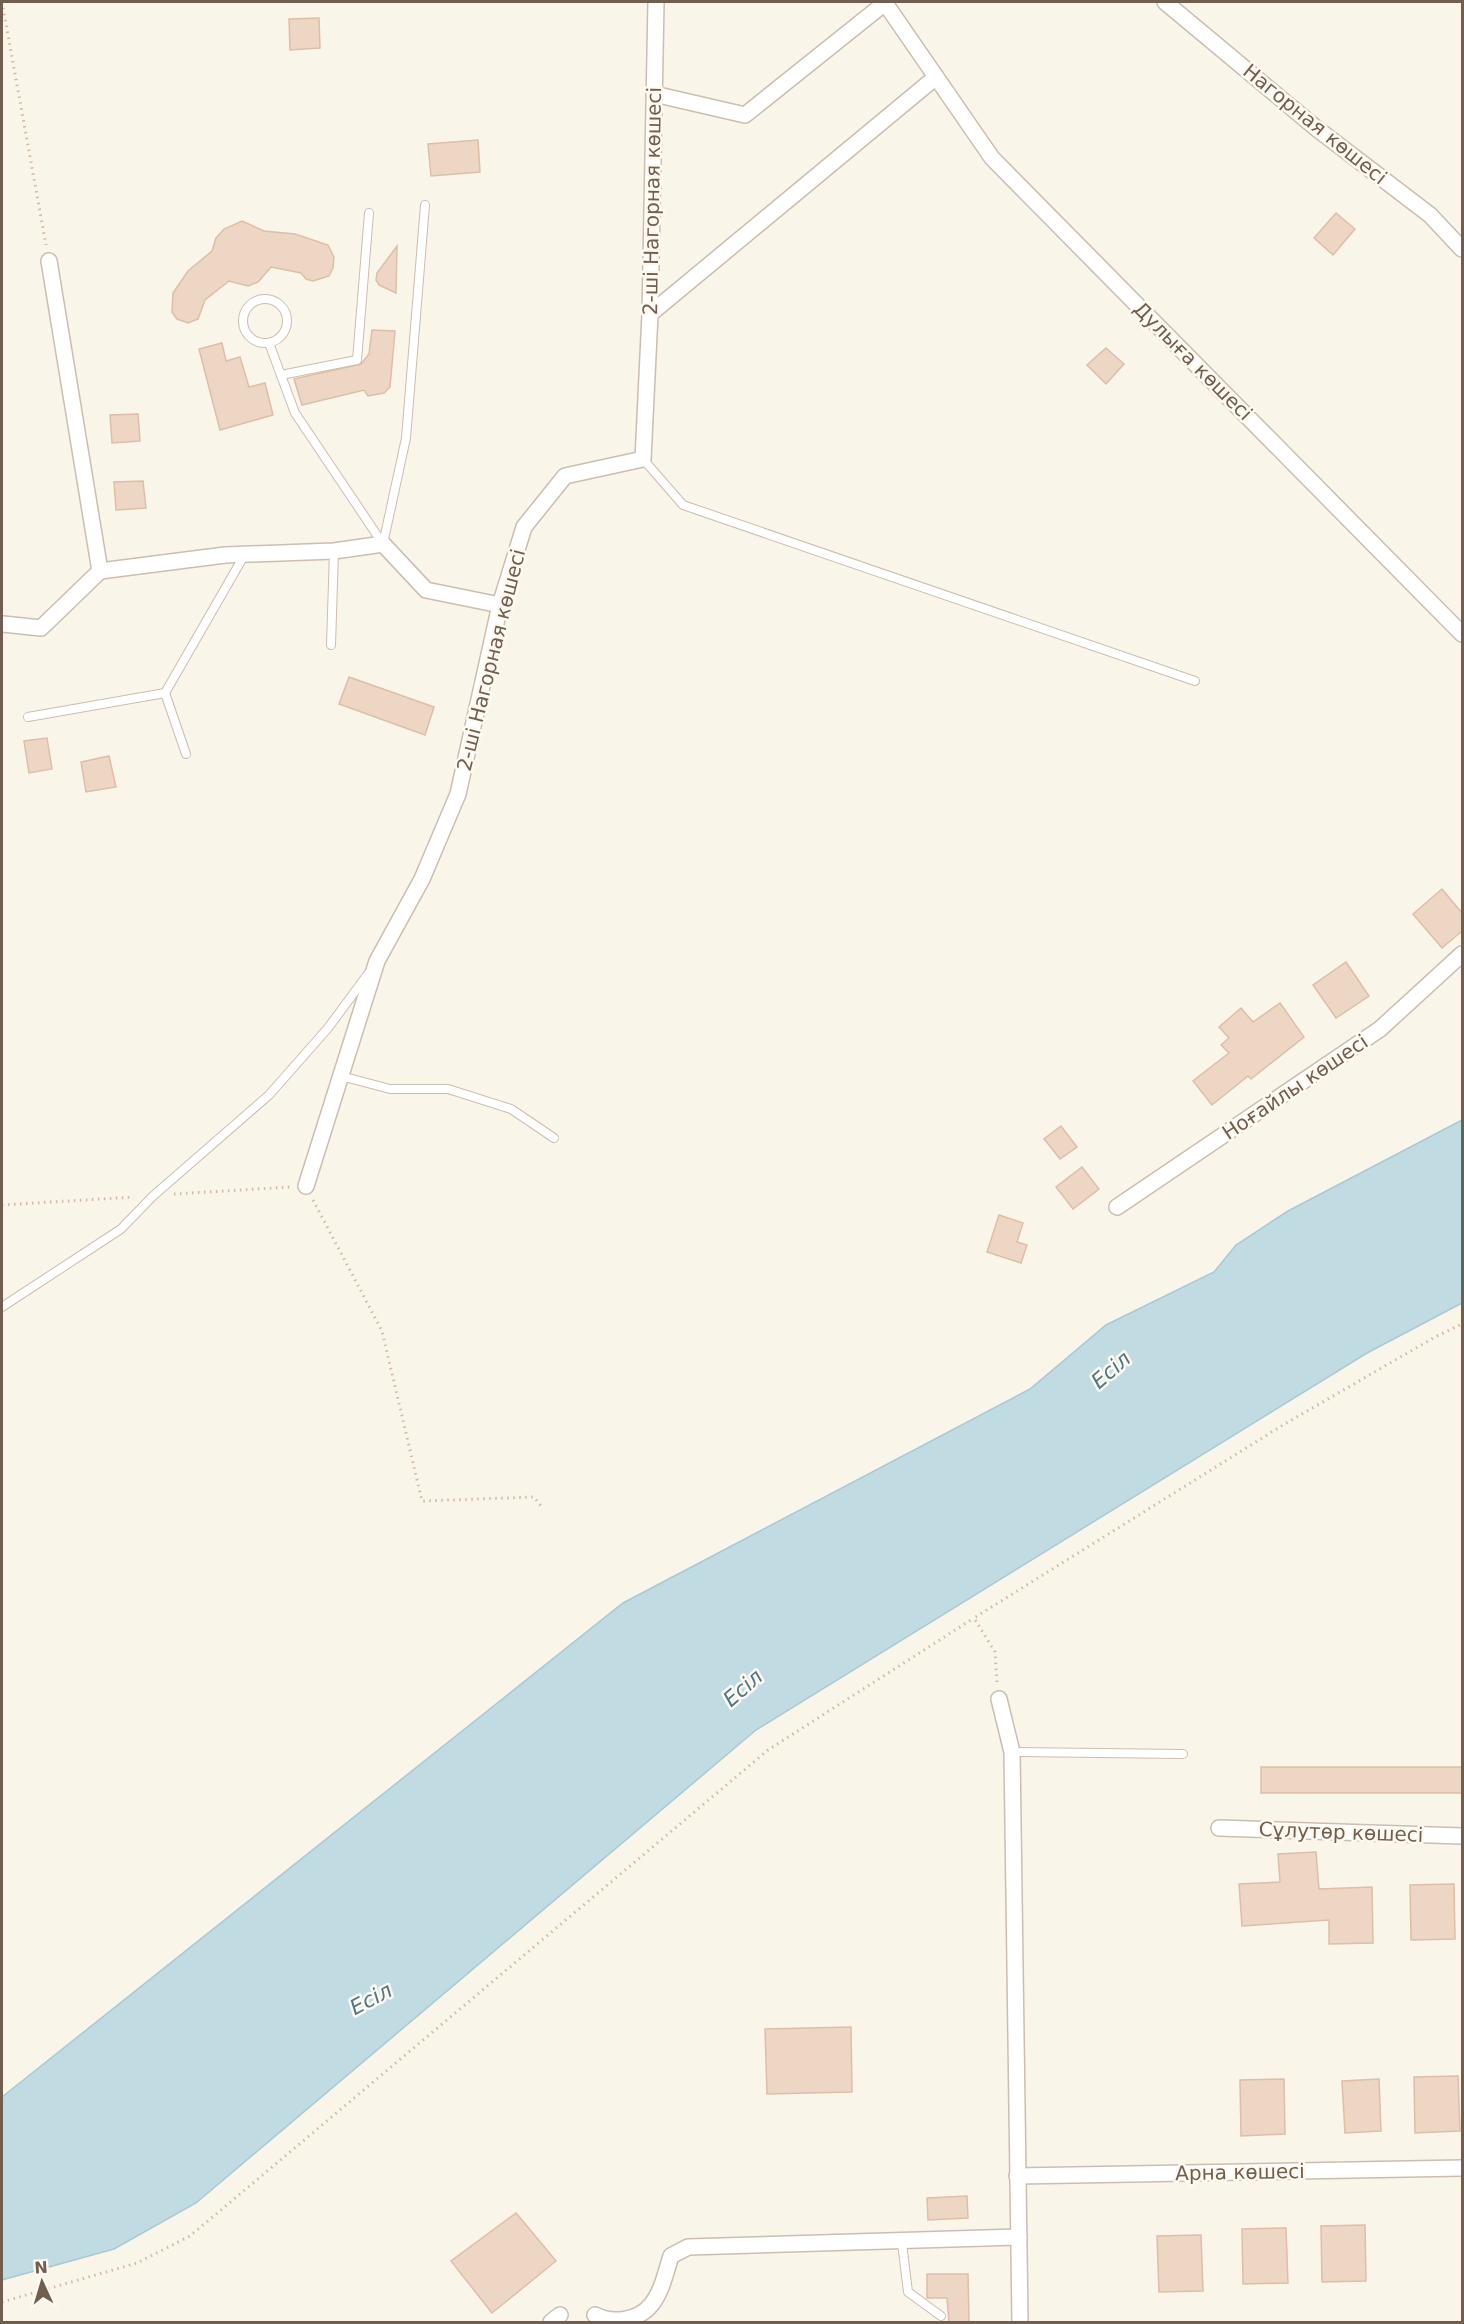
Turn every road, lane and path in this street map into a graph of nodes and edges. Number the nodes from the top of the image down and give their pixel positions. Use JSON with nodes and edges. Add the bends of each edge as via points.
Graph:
{"nodes":[{"id":1,"x":2,"y":2,"type":"edge"},
{"id":2,"x":656,"y":2,"type":"edge"},
{"id":3,"x":885,"y":2,"type":"edge"},
{"id":4,"x":1165,"y":2,"type":"edge"},
{"id":5,"x":936,"y":77,"type":"junction"},
{"id":6,"x":654,"y":94,"type":"junction"},
{"id":7,"x":424,"y":205,"type":"dead end"},
{"id":8,"x":369,"y":213,"type":"dead end"},
{"id":9,"x":1462,"y":249,"type":"edge"},
{"id":10,"x":50,"y":261,"type":"joint"},
{"id":11,"x":650,"y":314,"type":"junction"},
{"id":12,"x":269,"y":343,"type":"junction"},
{"id":13,"x":281,"y":375,"type":"junction"},
{"id":14,"x":643,"y":459,"type":"junction"},
{"id":15,"x":383,"y":544,"type":"junction"},
{"id":16,"x":334,"y":550,"type":"junction"},
{"id":17,"x":244,"y":554,"type":"junction"},
{"id":18,"x":100,"y":571,"type":"junction"},
{"id":19,"x":500,"y":605,"type":"junction"},
{"id":20,"x":2,"y":624,"type":"edge"},
{"id":21,"x":1462,"y":634,"type":"edge"},
{"id":22,"x":331,"y":645,"type":"dead end"},
{"id":23,"x":1195,"y":681,"type":"dead end"},
{"id":24,"x":165,"y":693,"type":"junction"},
{"id":25,"x":28,"y":717,"type":"dead end"},
{"id":26,"x":186,"y":754,"type":"dead end"},
{"id":27,"x":1462,"y":954,"type":"edge"},
{"id":28,"x":377,"y":961,"type":"junction"},
{"id":29,"x":340,"y":1076,"type":"junction"},
{"id":30,"x":554,"y":1138,"type":"dead end"},
{"id":31,"x":306,"y":1186,"type":"joint"},
{"id":32,"x":1117,"y":1207,"type":"dead end"},
{"id":33,"x":2,"y":1307,"type":"edge"},
{"id":34,"x":1462,"y":1324,"type":"edge"},
{"id":35,"x":541,"y":1506,"type":"dead end"},
{"id":36,"x":975,"y":1618,"type":"junction"},
{"id":37,"x":999,"y":1699,"type":"joint"},
{"id":38,"x":1012,"y":1752,"type":"junction"},
{"id":39,"x":1183,"y":1754,"type":"dead end"},
{"id":40,"x":1219,"y":1828,"type":"dead end"},
{"id":41,"x":1462,"y":1836,"type":"edge"},
{"id":42,"x":1462,"y":2168,"type":"edge"},
{"id":43,"x":1017,"y":2176,"type":"junction"},
{"id":44,"x":1019,"y":2237,"type":"junction"},
{"id":45,"x":902,"y":2242,"type":"junction"},
{"id":46,"x":2,"y":2302,"type":"edge"},
{"id":47,"x":595,"y":2315,"type":"dead end"},
{"id":48,"x":941,"y":2316,"type":"dead end"},
{"id":49,"x":1020,"y":2322,"type":"edge"}],
"edges":[{"from":1,"to":10,"type":"path"},
{"from":2,"to":6,"type":"street","name":"2-ші Нагорная көшесі"},
{"from":3,"to":5,"type":"street","name":"Дулыға көшесі"},
{"from":3,"to":6,"type":"street","name":"Дулыға көшесі","via":[[745,115]]},
{"from":4,"to":9,"type":"street","name":"Нагорная көшесі","via":[[1316,128],[1430,215]]},
{"from":5,"to":11,"type":"street"},
{"from":5,"to":21,"type":"street","name":"Дулыға көшесі","via":[[992,158]]},
{"from":6,"to":11,"type":"street","name":"2-ші Нагорная көшесі"},
{"from":7,"to":15,"type":"lane","via":[[406,438]]},
{"from":8,"to":13,"type":"lane","via":[[357,360]]},
{"from":10,"to":18,"type":"street"},
{"from":11,"to":14,"type":"street","name":"2-ші Нагорная көшесі"},
{"from":12,"to":12,"type":"lane","via":[[255,340],[243,323],[247,309],[258,300],[279,303],[287,315],[286,330]]},
{"from":12,"to":13,"type":"lane"},
{"from":13,"to":15,"type":"lane","via":[[295,413]]},
{"from":14,"to":19,"type":"street","name":"2-ші Нагорная көшесі","via":[[565,476],[524,527]]},
{"from":14,"to":23,"type":"lane","via":[[683,505]]},
{"from":15,"to":16,"type":"street"},
{"from":15,"to":19,"type":"street","via":[[426,590]]},
{"from":16,"to":17,"type":"street"},
{"from":16,"to":22,"type":"lane"},
{"from":17,"to":18,"type":"street"},
{"from":17,"to":24,"type":"lane"},
{"from":18,"to":20,"type":"street","via":[[41,628]]},
{"from":19,"to":28,"type":"street","name":"2-ші Нагорная көшесі","via":[[458,794],[422,879]]},
{"from":24,"to":25,"type":"lane"},
{"from":24,"to":26,"type":"lane"},
{"from":27,"to":32,"type":"street","name":"Ноғайлы көшесі","via":[[1380,1029]]},
{"from":28,"to":29,"type":"street","name":"2-ші Нагорная көшесі"},
{"from":28,"to":33,"type":"lane","via":[[328,1028],[269,1095],[121,1229]]},
{"from":29,"to":30,"type":"lane","via":[[390,1089],[448,1089],[511,1109]]},
{"from":29,"to":31,"type":"street","name":"2-ші Нагорная көшесі"},
{"from":31,"to":35,"type":"path","via":[[382,1330],[422,1501],[534,1497]]},
{"from":34,"to":36,"type":"path","via":[[1283,1425]]},
{"from":36,"to":37,"type":"path","via":[[995,1652]]},
{"from":36,"to":46,"type":"path","via":[[768,1750],[190,2236],[137,2264]]},
{"from":37,"to":38,"type":"street"},
{"from":38,"to":39,"type":"lane"},
{"from":38,"to":43,"type":"street"},
{"from":40,"to":41,"type":"street","name":"Сұлутөр көшесі"},
{"from":42,"to":43,"type":"street","name":"Арна көшесі"},
{"from":43,"to":44,"type":"street"},
{"from":44,"to":45,"type":"street"},
{"from":44,"to":49,"type":"street"},
{"from":45,"to":47,"type":"street","via":[[688,2247],[671,2256],[651,2305],[626,2321],[604,2320]]},
{"from":45,"to":48,"type":"lane","via":[[908,2292]]}]}
